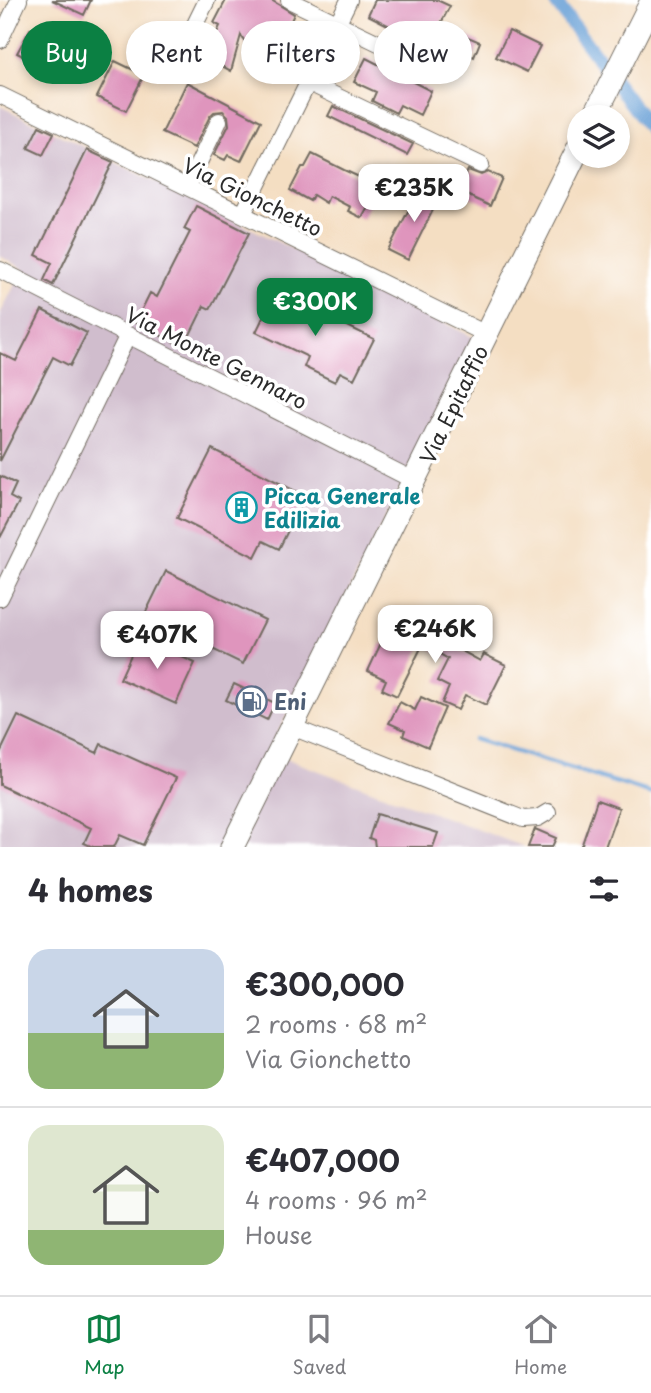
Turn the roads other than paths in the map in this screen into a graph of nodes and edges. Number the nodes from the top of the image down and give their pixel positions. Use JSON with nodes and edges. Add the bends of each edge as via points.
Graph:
{"nodes":[{"id":1,"x":19,"y":0,"type":"edge"},
{"id":2,"x":207,"y":0,"type":"edge"},
{"id":3,"x":289,"y":0,"type":"edge"},
{"id":4,"x":349,"y":0,"type":"edge"},
{"id":5,"x":651,"y":3,"type":"edge"},
{"id":6,"x":197,"y":21,"type":"edge"},
{"id":7,"x":334,"y":21,"type":"edge"},
{"id":8,"x":339,"y":21,"type":"edge"},
{"id":9,"x":0,"y":40,"type":"edge"},
{"id":10,"x":306,"y":84,"type":"edge"},
{"id":11,"x":311,"y":84,"type":"edge"},
{"id":12,"x":0,"y":96,"type":"edge"},
{"id":13,"x":600,"y":105,"type":"edge"},
{"id":14,"x":219,"y":121,"type":"dead end"},
{"id":15,"x":481,"y":165,"type":"dead end"},
{"id":16,"x":569,"y":168,"type":"edge"},
{"id":17,"x":187,"y":187,"type":"junction"},
{"id":18,"x":243,"y":214,"type":"junction"},
{"id":19,"x":0,"y":270,"type":"edge"},
{"id":20,"x":128,"y":335,"type":"junction"},
{"id":21,"x":488,"y":335,"type":"junction"},
{"id":22,"x":415,"y":481,"type":"junction"},
{"id":23,"x":0,"y":598,"type":"edge"},
{"id":24,"x":292,"y":727,"type":"junction"},
{"id":25,"x":548,"y":812,"type":"dead end"},
{"id":26,"x":232,"y":847,"type":"edge"}],
"edges":[{"from":1,"to":9,"type":"street"},
{"from":2,"to":6,"type":"street"},
{"from":3,"to":7,"type":"street"},
{"from":4,"to":8,"type":"street"},
{"from":5,"to":13,"type":"main road"},
{"from":10,"to":18,"type":"street"},
{"from":11,"to":15,"type":"street"},
{"from":12,"to":17,"type":"street","name":"Via Gionchetto"},
{"from":14,"to":17,"type":"street"},
{"from":16,"to":21,"type":"main road","name":"Via Epitaffio"},
{"from":17,"to":18,"type":"street","name":"Via Gionchetto"},
{"from":18,"to":21,"type":"street","name":"Via Gionchetto"},
{"from":19,"to":20,"type":"street","name":"Via Monte Gennaro"},
{"from":20,"to":22,"type":"street","name":"Via Monte Gennaro"},
{"from":20,"to":23,"type":"street"},
{"from":21,"to":22,"type":"main road","name":"Via Epitaffio"},
{"from":22,"to":24,"type":"main road","name":"Via Epitaffio"},
{"from":24,"to":25,"type":"street","via":[[523,819]]},
{"from":24,"to":26,"type":"main road","name":"Via Epitaffio"}]}
